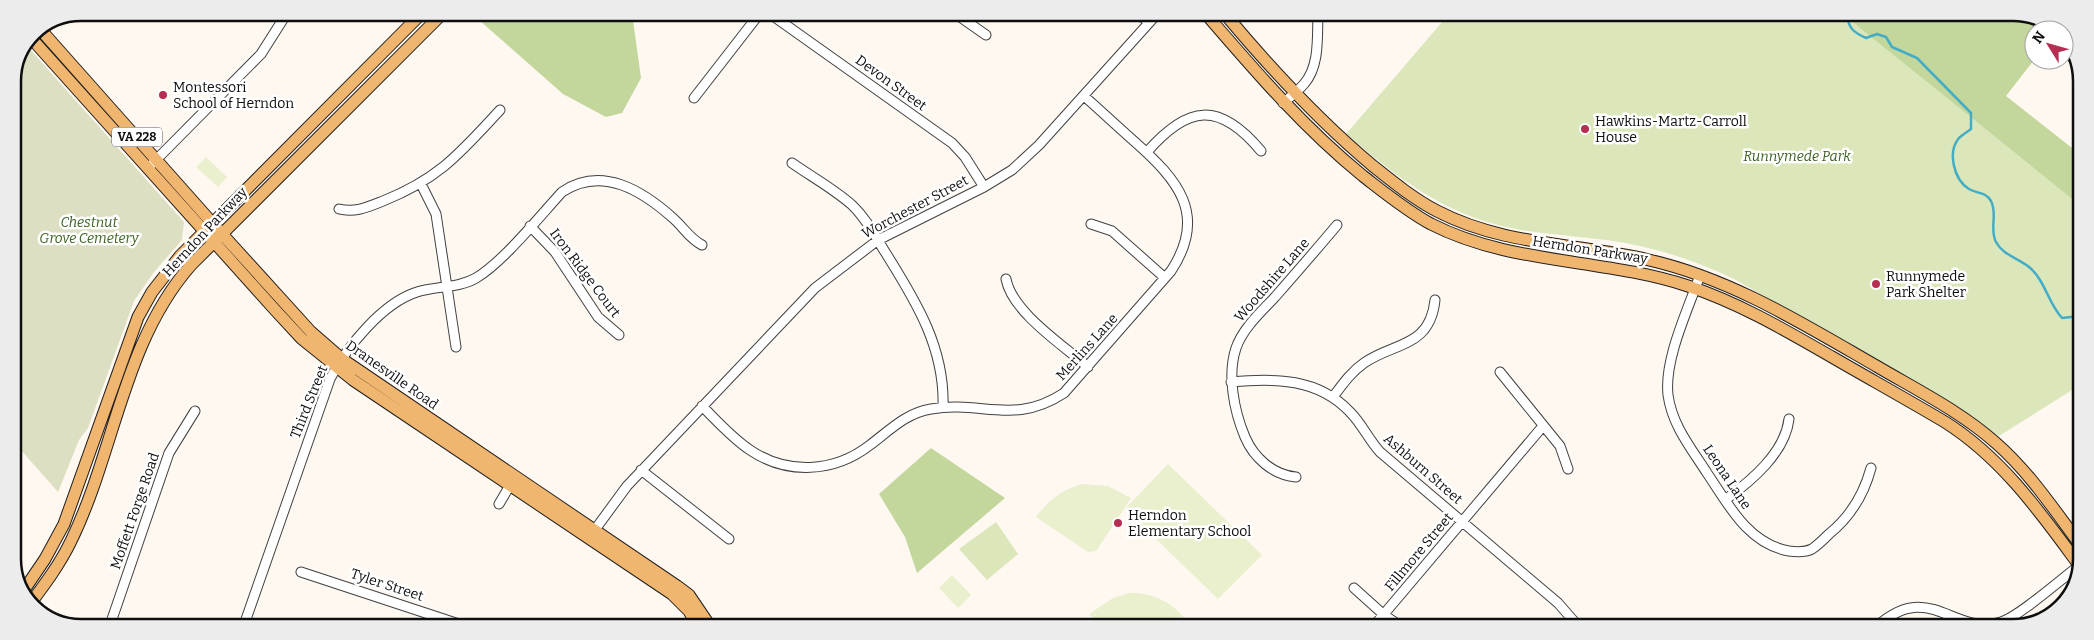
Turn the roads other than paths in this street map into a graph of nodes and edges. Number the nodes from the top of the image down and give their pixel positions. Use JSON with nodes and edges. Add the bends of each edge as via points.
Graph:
{"nodes":[{"id":1,"x":282,"y":21,"type":"edge"},
{"id":2,"x":414,"y":21,"type":"edge"},
{"id":3,"x":435,"y":21,"type":"edge"},
{"id":4,"x":754,"y":21,"type":"edge"},
{"id":5,"x":780,"y":21,"type":"edge"},
{"id":6,"x":966,"y":21,"type":"edge"},
{"id":7,"x":1212,"y":21,"type":"edge"},
{"id":8,"x":1231,"y":21,"type":"edge"},
{"id":9,"x":1317,"y":21,"type":"edge"},
{"id":10,"x":1148,"y":22,"type":"edge"},
{"id":11,"x":45,"y":34,"type":"edge"},
{"id":12,"x":986,"y":35,"type":"dead end"},
{"id":13,"x":35,"y":44,"type":"edge"},
{"id":14,"x":1294,"y":93,"type":"junction"},
{"id":15,"x":1084,"y":96,"type":"junction"},
{"id":16,"x":694,"y":98,"type":"dead end"},
{"id":17,"x":1283,"y":103,"type":"junction"},
{"id":18,"x":500,"y":110,"type":"dead end"},
{"id":19,"x":1261,"y":151,"type":"dead end"},
{"id":20,"x":1147,"y":152,"type":"junction"},
{"id":21,"x":157,"y":160,"type":"junction"},
{"id":22,"x":792,"y":163,"type":"dead end"},
{"id":23,"x":148,"y":168,"type":"junction"},
{"id":24,"x":421,"y":184,"type":"junction"},
{"id":25,"x":984,"y":187,"type":"junction"},
{"id":26,"x":339,"y":210,"type":"dead end"},
{"id":27,"x":1091,"y":224,"type":"dead end"},
{"id":28,"x":1337,"y":225,"type":"dead end"},
{"id":29,"x":530,"y":226,"type":"junction"},
{"id":30,"x":208,"y":227,"type":"junction"},
{"id":31,"x":218,"y":238,"type":"junction"},
{"id":32,"x":878,"y":240,"type":"junction"},
{"id":33,"x":702,"y":245,"type":"dead end"},
{"id":34,"x":1700,"y":275,"type":"junction"},
{"id":35,"x":1166,"y":278,"type":"junction"},
{"id":36,"x":1006,"y":279,"type":"dead end"},
{"id":37,"x":447,"y":286,"type":"junction"},
{"id":38,"x":1696,"y":289,"type":"junction"},
{"id":39,"x":1435,"y":300,"type":"dead end"},
{"id":40,"x":619,"y":335,"type":"dead end"},
{"id":41,"x":456,"y":347,"type":"dead end"},
{"id":42,"x":339,"y":364,"type":"junction"},
{"id":43,"x":1088,"y":367,"type":"junction"},
{"id":44,"x":1500,"y":372,"type":"dead end"},
{"id":45,"x":1232,"y":382,"type":"junction"},
{"id":46,"x":1332,"y":397,"type":"junction"},
{"id":47,"x":702,"y":406,"type":"junction"},
{"id":48,"x":943,"y":407,"type":"junction"},
{"id":49,"x":195,"y":411,"type":"dead end"},
{"id":50,"x":1789,"y":419,"type":"dead end"},
{"id":51,"x":1543,"y":426,"type":"junction"},
{"id":52,"x":1871,"y":468,"type":"dead end"},
{"id":53,"x":1568,"y":469,"type":"dead end"},
{"id":54,"x":641,"y":470,"type":"junction"},
{"id":55,"x":1296,"y":477,"type":"dead end"},
{"id":56,"x":509,"y":486,"type":"junction"},
{"id":57,"x":1725,"y":500,"type":"junction"},
{"id":58,"x":499,"y":504,"type":"dead end"},
{"id":59,"x":1462,"y":522,"type":"junction"},
{"id":60,"x":592,"y":534,"type":"junction"},
{"id":61,"x":2073,"y":535,"type":"edge"},
{"id":62,"x":729,"y":539,"type":"dead end"},
{"id":63,"x":2073,"y":558,"type":"edge"},
{"id":64,"x":301,"y":572,"type":"dead end"},
{"id":65,"x":2071,"y":572,"type":"edge"},
{"id":66,"x":28,"y":585,"type":"edge"},
{"id":67,"x":1354,"y":588,"type":"dead end"},
{"id":68,"x":35,"y":597,"type":"edge"},
{"id":69,"x":1384,"y":615,"type":"junction"},
{"id":70,"x":112,"y":619,"type":"edge"},
{"id":71,"x":246,"y":619,"type":"edge"},
{"id":72,"x":443,"y":619,"type":"edge"},
{"id":73,"x":693,"y":619,"type":"edge"},
{"id":74,"x":705,"y":619,"type":"edge"},
{"id":75,"x":1380,"y":619,"type":"edge"},
{"id":76,"x":1390,"y":619,"type":"edge"},
{"id":77,"x":1572,"y":619,"type":"edge"},
{"id":78,"x":1888,"y":619,"type":"edge"},
{"id":79,"x":1962,"y":619,"type":"edge"},
{"id":80,"x":2010,"y":619,"type":"edge"}],
"edges":[{"from":1,"to":21,"type":"street","via":[[261,54]]},
{"from":2,"to":30,"type":"main road","name":"Herndon Parkway"},
{"from":3,"to":31,"type":"main road","name":"Herndon Parkway"},
{"from":4,"to":16,"type":"street"},
{"from":5,"to":25,"type":"street","name":"Devon Street","via":[[952,143]]},
{"from":6,"to":12,"type":"street"},
{"from":7,"to":17,"type":"main road","name":"Herndon Parkway"},
{"from":8,"to":14,"type":"main road","name":"Herndon Parkway"},
{"from":9,"to":14,"type":"street","via":[[1314,65],[1304,84]]},
{"from":10,"to":15,"type":"street","name":"Worchester Street"},
{"from":11,"to":21,"type":"main road","name":"Dranesville Road","number":"VA 228"},
{"from":13,"to":23,"type":"main road","name":"Dranesville Road","number":"VA 228"},
{"from":14,"to":17,"type":"street"},
{"from":14,"to":34,"type":"main road","name":"Herndon Parkway","via":[[1333,133],[1394,182],[1423,203],[1462,223],[1518,240],[1620,254]]},
{"from":15,"to":20,"type":"street","name":"Merlins Lane"},
{"from":15,"to":25,"type":"street","name":"Worchester Street","via":[[1027,158]]},
{"from":17,"to":38,"type":"main road","name":"Herndon Parkway","via":[[1382,192],[1457,236],[1514,254],[1615,267]]},
{"from":18,"to":24,"type":"street","via":[[447,165]]},
{"from":19,"to":20,"type":"street","via":[[1231,122],[1198,116],[1170,128]]},
{"from":20,"to":35,"type":"street","name":"Merlins Lane","via":[[1174,180],[1186,214],[1183,250]]},
{"from":21,"to":23,"type":"street"},
{"from":21,"to":30,"type":"main road","name":"Dranesville Road","number":"VA 228"},
{"from":22,"to":32,"type":"street","via":[[853,206]]},
{"from":23,"to":30,"type":"main road","name":"Dranesville Road","number":"VA 228"},
{"from":24,"to":26,"type":"street","via":[[362,209]]},
{"from":24,"to":37,"type":"street","via":[[436,214]]},
{"from":25,"to":32,"type":"street","name":"Worchester Street"},
{"from":27,"to":35,"type":"street","via":[[1112,231]]},
{"from":28,"to":45,"type":"street","name":"Woodshire Lane","via":[[1243,335],[1233,358]]},
{"from":29,"to":33,"type":"street","name":"Third Street","via":[[570,186],[602,179],[634,191],[667,213]]},
{"from":29,"to":37,"type":"street","name":"Third Street","via":[[476,278]]},
{"from":29,"to":40,"type":"street","name":"Iron Ridge Court","via":[[556,252],[598,317]]},
{"from":30,"to":31,"type":"main road","name":"Dranesville Road"},
{"from":30,"to":66,"type":"main road","name":"Herndon Parkway","via":[[170,267],[144,304],[64,524]]},
{"from":31,"to":42,"type":"main road","name":"Dranesville Road"},
{"from":31,"to":68,"type":"main road","name":"Herndon Parkway","via":[[181,276],[152,320],[78,526],[58,566]]},
{"from":32,"to":47,"type":"street","name":"Worchester Street","via":[[807,295]]},
{"from":32,"to":48,"type":"street","via":[[923,316],[939,359]]},
{"from":34,"to":38,"type":"street","name":"Leona Lane"},
{"from":34,"to":61,"type":"main road","name":"Herndon Parkway","via":[[1768,305],[1963,417],[2016,462]]},
{"from":35,"to":43,"type":"street","name":"Merlins Lane"},
{"from":36,"to":43,"type":"street","via":[[1016,303]]},
{"from":37,"to":41,"type":"street"},
{"from":37,"to":42,"type":"street","name":"Third Street","via":[[418,292],[396,302]]},
{"from":38,"to":57,"type":"street","name":"Leona Lane","via":[[1669,366],[1668,394],[1680,433]]},
{"from":38,"to":63,"type":"main road","name":"Herndon Parkway","via":[[1755,314],[1958,430],[2013,478]]},
{"from":39,"to":46,"type":"street","via":[[1431,318],[1421,333],[1400,348],[1366,362]]},
{"from":42,"to":56,"type":"main road","name":"Dranesville Road"},
{"from":42,"to":60,"type":"main road","name":"Dranesville Road"},
{"from":42,"to":71,"type":"street","name":"Third Street","via":[[323,396]]},
{"from":43,"to":48,"type":"street","name":"Merlins Lane","via":[[1064,393],[1030,409],[1008,412]]},
{"from":44,"to":51,"type":"street"},
{"from":45,"to":46,"type":"street","name":"Ashburn Street","via":[[1291,381]]},
{"from":45,"to":55,"type":"street","name":"Woodshire Lane","via":[[1248,445],[1274,471]]},
{"from":46,"to":59,"type":"street","name":"Ashburn Street","via":[[1359,422],[1380,452]]},
{"from":47,"to":48,"type":"street","name":"Merlins Lane","via":[[739,442],[762,457],[784,465],[815,468],[842,462],[858,454],[906,417]]},
{"from":47,"to":54,"type":"street","name":"Worchester Street"},
{"from":49,"to":70,"type":"street","name":"Moffett Forge Road","via":[[169,454]]},
{"from":50,"to":57,"type":"street","via":[[1781,445],[1750,480]]},
{"from":51,"to":53,"type":"street","via":[[1560,446]]},
{"from":51,"to":59,"type":"street","name":"Fillmore Street"},
{"from":52,"to":57,"type":"street","name":"Leona Lane","via":[[1864,491],[1838,527],[1811,549],[1795,552],[1776,549],[1739,520]]},
{"from":54,"to":60,"type":"street","name":"Worchester Street"},
{"from":54,"to":62,"type":"street"},
{"from":56,"to":58,"type":"street"},
{"from":56,"to":60,"type":"main road","name":"Dranesville Road"},
{"from":59,"to":69,"type":"street","name":"Fillmore Street"},
{"from":59,"to":77,"type":"street","name":"Ashburn Street"},
{"from":60,"to":73,"type":"main road","name":"Dranesville Road","via":[[672,594]]},
{"from":60,"to":74,"type":"main road","name":"Dranesville Road","via":[[689,595]]},
{"from":64,"to":72,"type":"street","name":"Tyler Street"},
{"from":65,"to":80,"type":"street"},
{"from":67,"to":69,"type":"street"},
{"from":69,"to":75,"type":"street","name":"Fillmore Street"},
{"from":69,"to":76,"type":"street"},
{"from":78,"to":79,"type":"street","via":[[1900,611],[1916,608],[1939,610]]}]}
